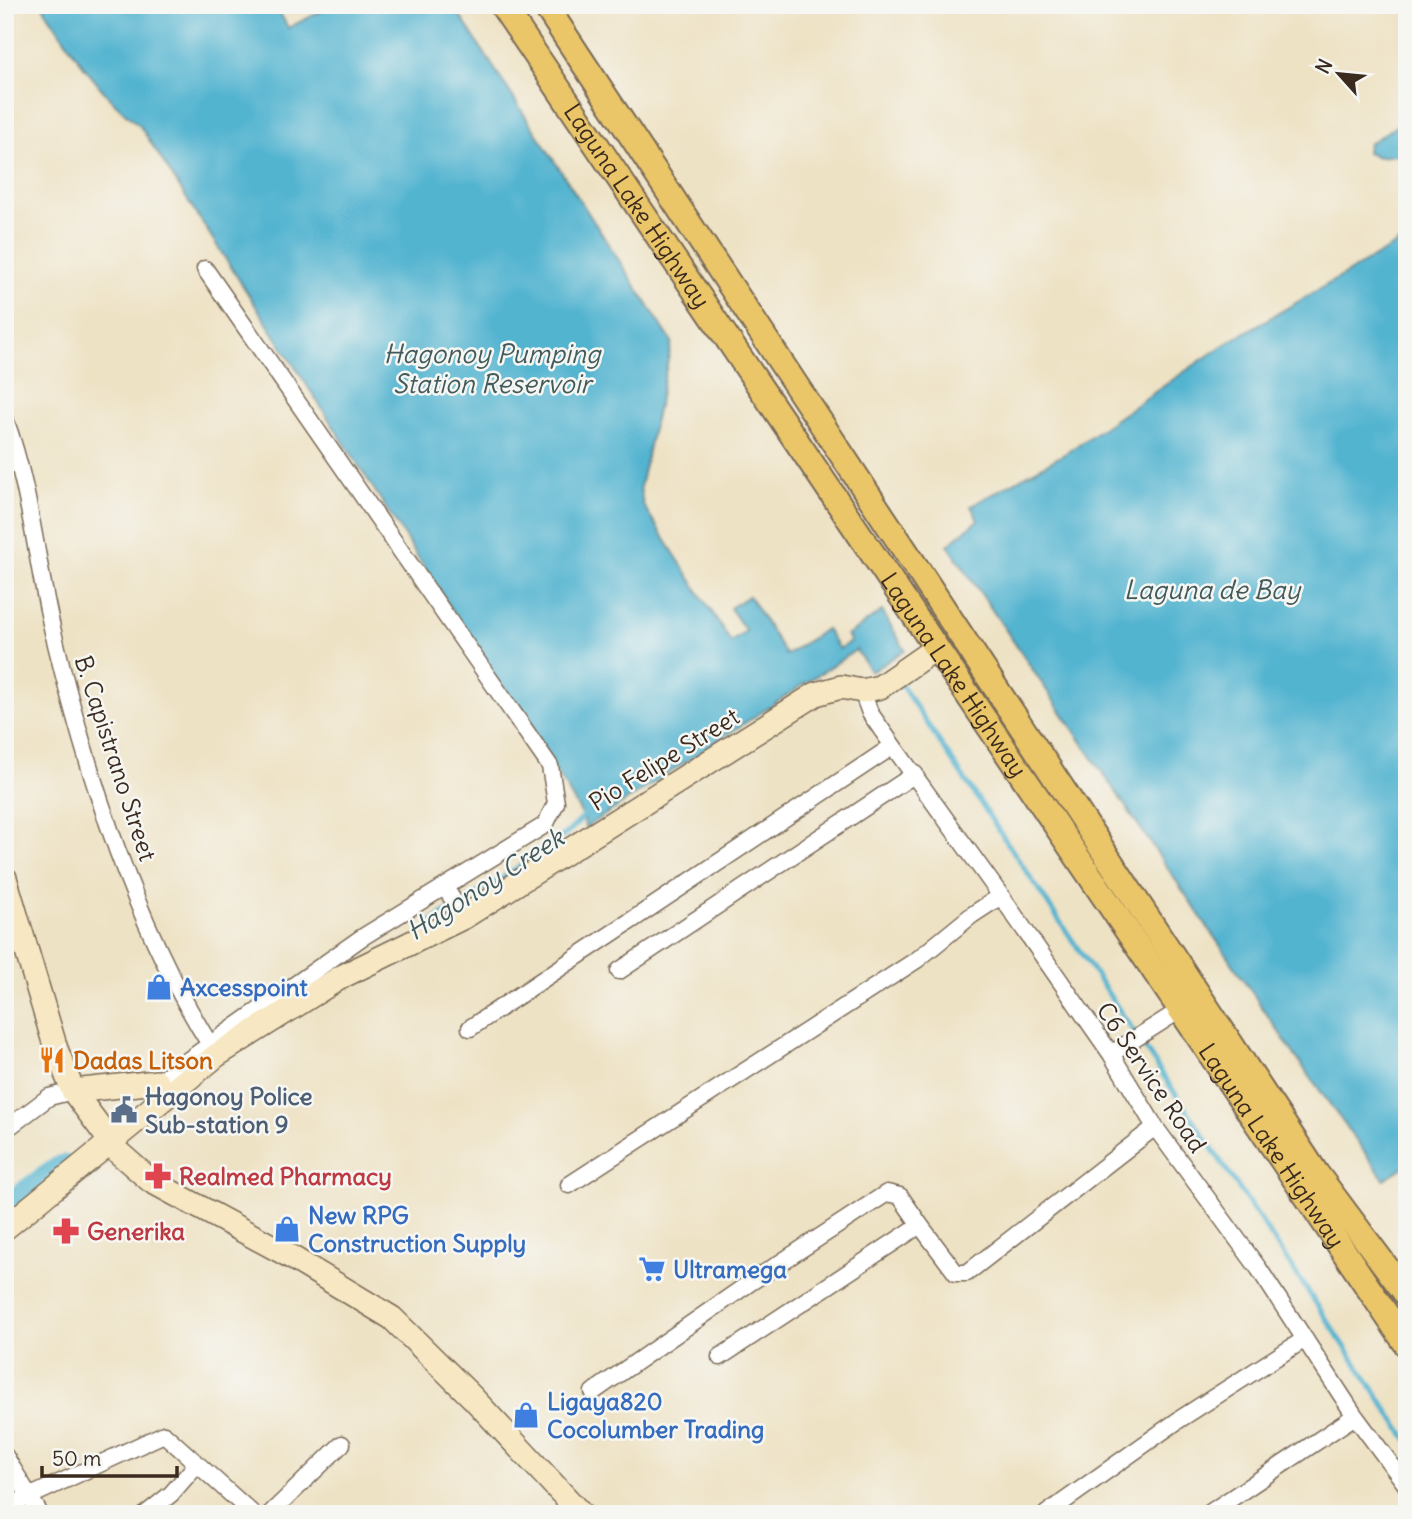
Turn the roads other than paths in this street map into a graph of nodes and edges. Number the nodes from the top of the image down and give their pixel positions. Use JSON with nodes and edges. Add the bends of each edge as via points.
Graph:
{"nodes":[{"id":1,"x":502,"y":5,"type":"edge"},
{"id":2,"x":545,"y":5,"type":"edge"},
{"id":3,"x":205,"y":269,"type":"dead end"},
{"id":4,"x":5,"y":419,"type":"edge"},
{"id":5,"x":926,"y":655,"type":"junction"},
{"id":6,"x":871,"y":689,"type":"junction"},
{"id":7,"x":893,"y":746,"type":"junction"},
{"id":8,"x":915,"y":774,"type":"junction"},
{"id":9,"x":5,"y":878,"type":"edge"},
{"id":10,"x":448,"y":891,"type":"junction"},
{"id":11,"x":1001,"y":896,"type":"junction"},
{"id":12,"x":461,"y":913,"type":"junction"},
{"id":13,"x":619,"y":971,"type":"dead end"},
{"id":14,"x":1201,"y":995,"type":"junction"},
{"id":15,"x":1171,"y":1017,"type":"junction"},
{"id":16,"x":470,"y":1028,"type":"dead end"},
{"id":17,"x":213,"y":1049,"type":"junction"},
{"id":18,"x":1116,"y":1051,"type":"junction"},
{"id":19,"x":157,"y":1082,"type":"joint"},
{"id":20,"x":73,"y":1091,"type":"junction"},
{"id":21,"x":1156,"y":1127,"type":"junction"},
{"id":22,"x":5,"y":1130,"type":"edge"},
{"id":23,"x":105,"y":1136,"type":"junction"},
{"id":24,"x":135,"y":1169,"type":"junction"},
{"id":25,"x":69,"y":1177,"type":"junction"},
{"id":26,"x":569,"y":1185,"type":"dead end"},
{"id":27,"x":920,"y":1225,"type":"junction"},
{"id":28,"x":5,"y":1228,"type":"edge"},
{"id":29,"x":1407,"y":1294,"type":"edge"},
{"id":30,"x":1305,"y":1339,"type":"junction"},
{"id":31,"x":1407,"y":1345,"type":"edge"},
{"id":32,"x":720,"y":1357,"type":"dead end"},
{"id":33,"x":593,"y":1392,"type":"dead end"},
{"id":34,"x":1355,"y":1416,"type":"junction"},
{"id":35,"x":342,"y":1444,"type":"dead end"},
{"id":36,"x":5,"y":1456,"type":"edge"},
{"id":37,"x":197,"y":1464,"type":"junction"},
{"id":38,"x":1407,"y":1486,"type":"edge"},
{"id":39,"x":31,"y":1499,"type":"junction"},
{"id":40,"x":5,"y":1508,"type":"edge"},
{"id":41,"x":245,"y":1511,"type":"edge"},
{"id":42,"x":40,"y":1514,"type":"edge"},
{"id":43,"x":146,"y":1514,"type":"edge"},
{"id":44,"x":270,"y":1514,"type":"edge"},
{"id":45,"x":581,"y":1514,"type":"edge"},
{"id":46,"x":1046,"y":1514,"type":"edge"},
{"id":47,"x":1208,"y":1514,"type":"edge"}],
"edges":[{"from":1,"to":5,"type":"main road","name":"Laguna Lake Highway"},
{"from":2,"to":14,"type":"main road","name":"Laguna Lake Highway"},
{"from":3,"to":10,"type":"street","via":[[550,766],[556,803],[545,825]]},
{"from":4,"to":17,"type":"street","name":"B. Capistrano Street","via":[[21,471],[53,634],[83,748],[134,890],[173,981]]},
{"from":5,"to":6,"type":"main road"},
{"from":5,"to":15,"type":"main road","name":"Laguna Lake Highway"},
{"from":6,"to":7,"type":"street","name":"C6 Service Road","via":[[870,713]]},
{"from":6,"to":12,"type":"main road","name":"Pio Felipe Street","via":[[841,687],[816,694]]},
{"from":7,"to":8,"type":"street","name":"C6 Service Road"},
{"from":7,"to":16,"type":"street"},
{"from":8,"to":11,"type":"street","name":"C6 Service Road"},
{"from":8,"to":13,"type":"street"},
{"from":9,"to":20,"type":"main road"},
{"from":10,"to":12,"type":"street"},
{"from":10,"to":17,"type":"street","via":[[361,938]]},
{"from":11,"to":18,"type":"street","name":"C6 Service Road"},
{"from":11,"to":26,"type":"street","via":[[918,960]]},
{"from":12,"to":17,"type":"main road","name":"Pio Felipe Street"},
{"from":14,"to":15,"type":"street"},
{"from":14,"to":29,"type":"main road","name":"Laguna Lake Highway","via":[[1316,1173]]},
{"from":15,"to":18,"type":"street"},
{"from":15,"to":31,"type":"main road","name":"Laguna Lake Highway"},
{"from":17,"to":19,"type":"street"},
{"from":17,"to":23,"type":"main road","name":"Pio Felipe Street"},
{"from":18,"to":21,"type":"street","name":"C6 Service Road"},
{"from":19,"to":20,"type":"main road"},
{"from":20,"to":22,"type":"street","via":[[49,1097]]},
{"from":20,"to":23,"type":"main road"},
{"from":21,"to":27,"type":"street","via":[[967,1273],[956,1273]]},
{"from":21,"to":30,"type":"street","name":"C6 Service Road"},
{"from":23,"to":24,"type":"main road"},
{"from":23,"to":25,"type":"main road","name":"Pio Felipe Street"},
{"from":24,"to":25,"type":"main road","via":[[114,1164]]},
{"from":24,"to":45,"type":"main road","via":[[392,1318]]},
{"from":25,"to":28,"type":"main road","name":"Pio Felipe Street"},
{"from":27,"to":32,"type":"street"},
{"from":27,"to":33,"type":"street","via":[[900,1196],[887,1193]]},
{"from":30,"to":34,"type":"street","name":"C6 Service Road"},
{"from":30,"to":46,"type":"street","via":[[1180,1419]]},
{"from":34,"to":38,"type":"street","name":"C6 Service Road"},
{"from":34,"to":47,"type":"street"},
{"from":35,"to":44,"type":"street"},
{"from":36,"to":39,"type":"street"},
{"from":37,"to":39,"type":"street","via":[[164,1434]]},
{"from":37,"to":41,"type":"street"},
{"from":37,"to":43,"type":"street"},
{"from":39,"to":40,"type":"street"},
{"from":39,"to":42,"type":"street"}]}
